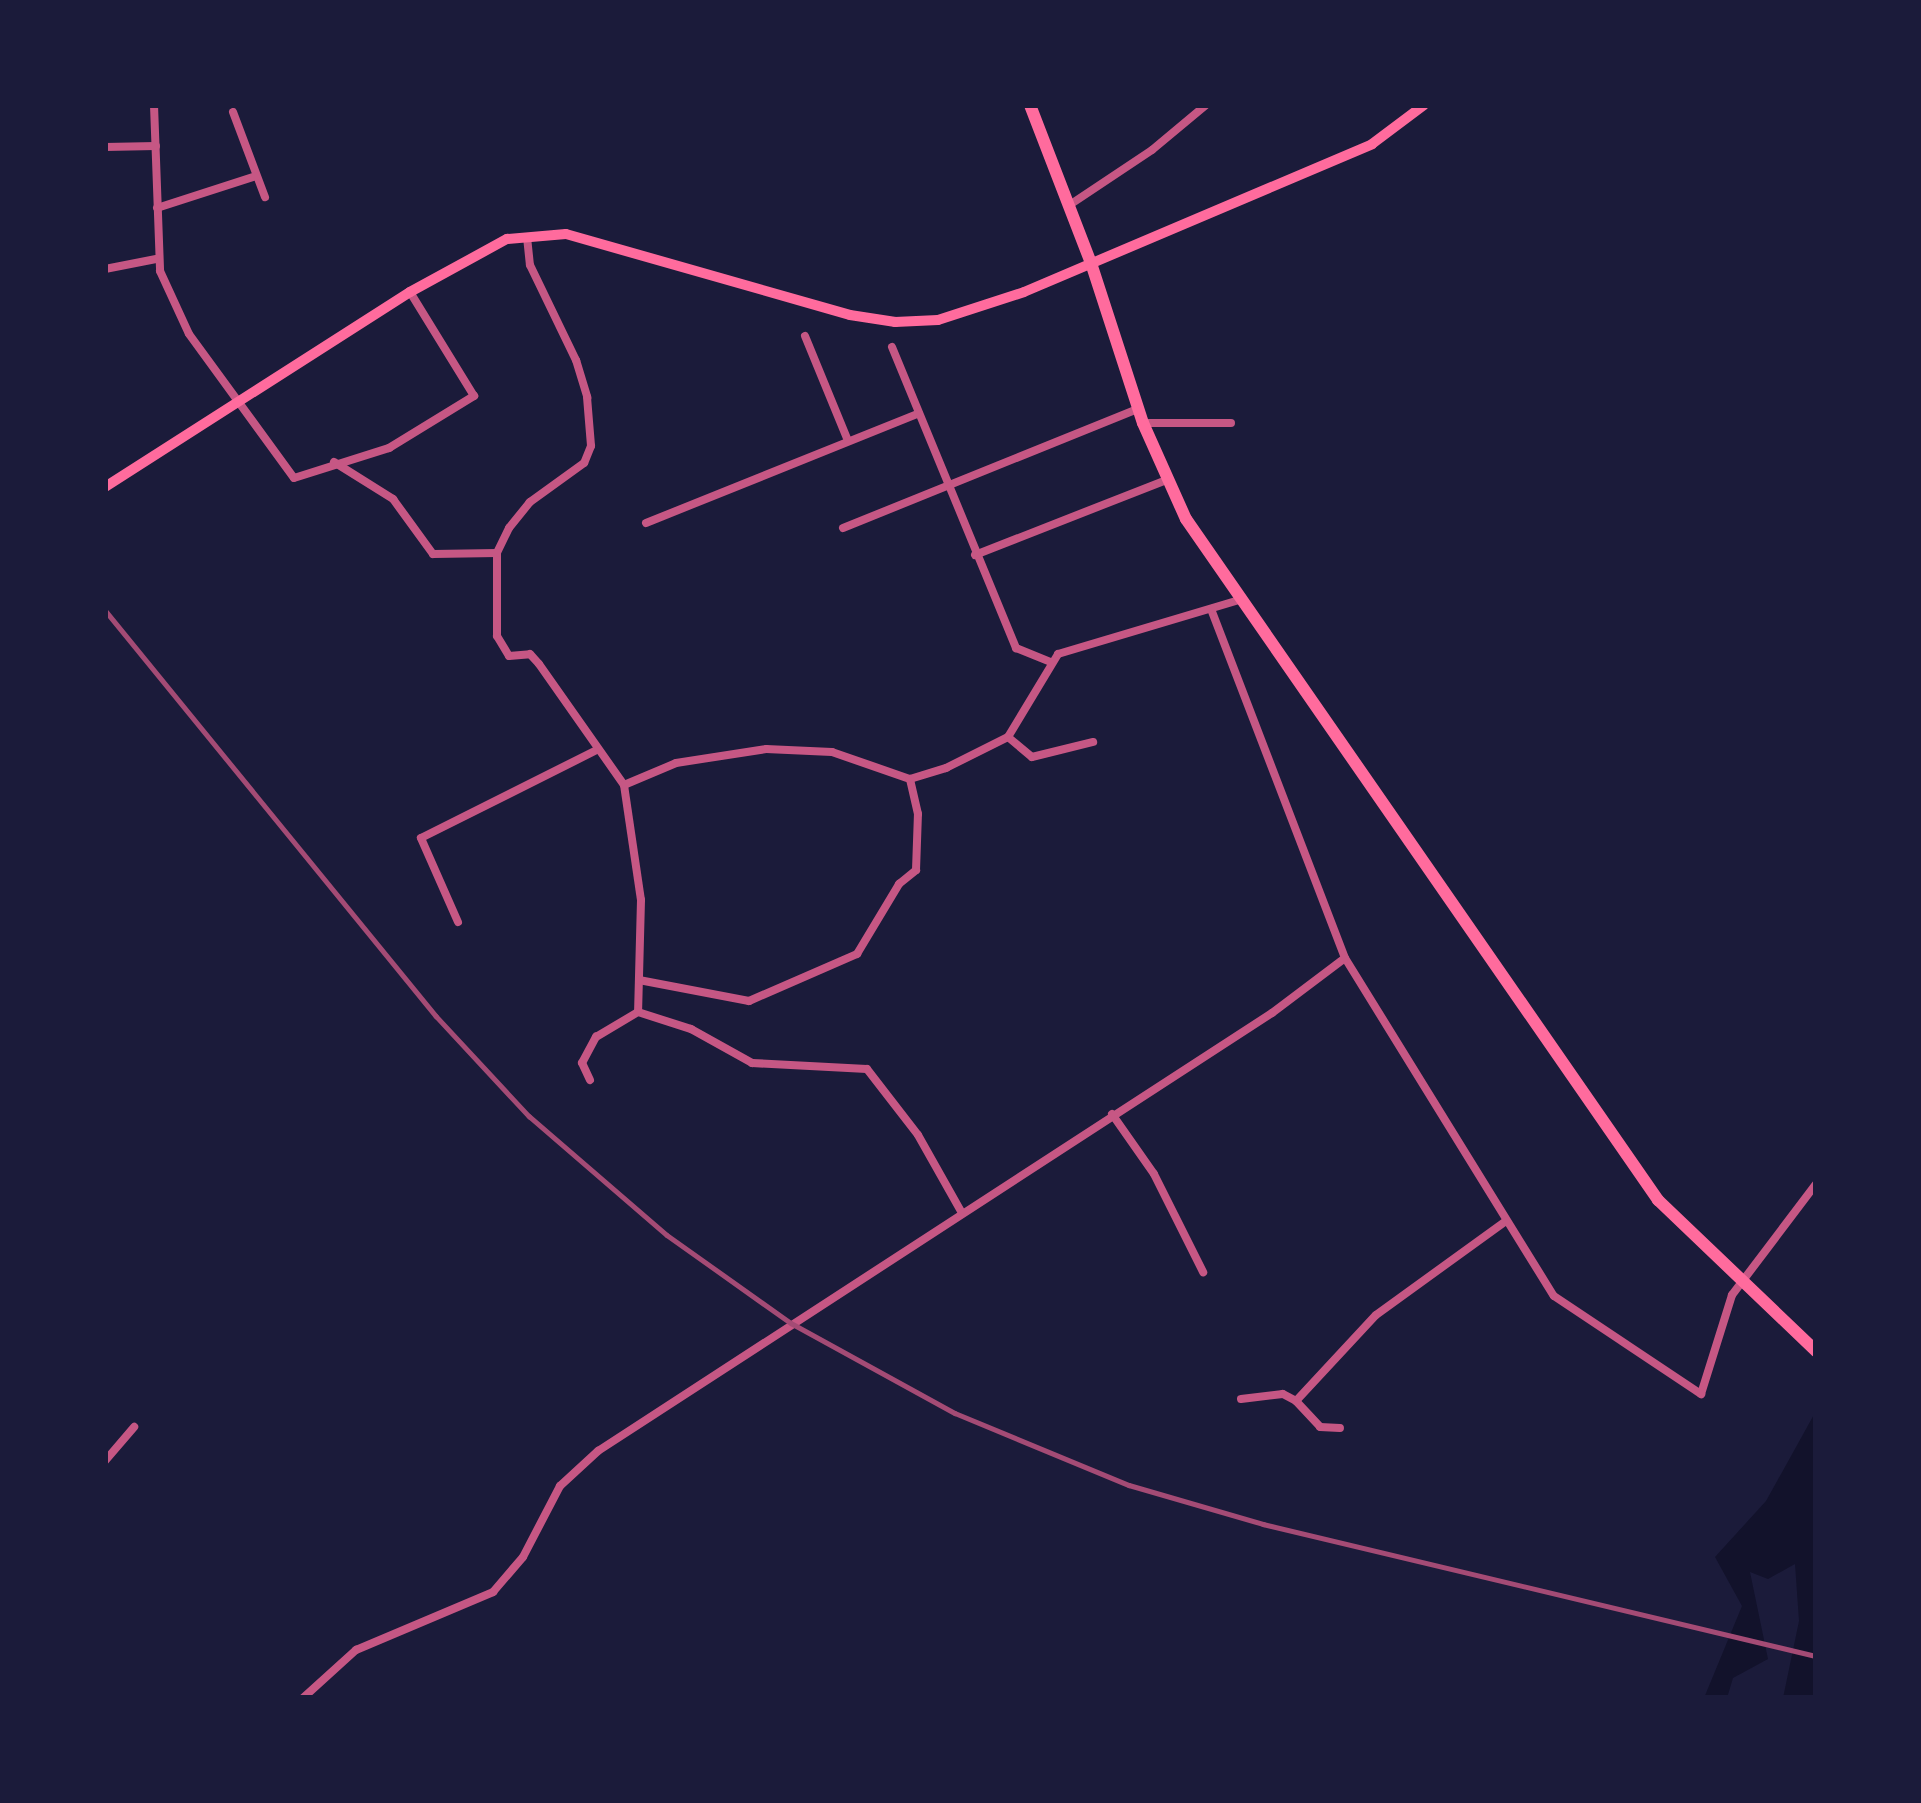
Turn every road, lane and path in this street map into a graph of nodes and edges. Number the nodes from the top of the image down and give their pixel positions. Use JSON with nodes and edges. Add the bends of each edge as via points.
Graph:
{"nodes":[{"id":1,"x":154,"y":105,"type":"edge"},
{"id":2,"x":1030,"y":105,"type":"edge"},
{"id":3,"x":1206,"y":105,"type":"edge"},
{"id":4,"x":1424,"y":105,"type":"edge"},
{"id":5,"x":233,"y":112,"type":"dead end"},
{"id":6,"x":156,"y":146,"type":"junction"},
{"id":7,"x":105,"y":147,"type":"edge"},
{"id":8,"x":256,"y":176,"type":"junction"},
{"id":9,"x":265,"y":197,"type":"dead end"},
{"id":10,"x":1068,"y":206,"type":"junction"},
{"id":11,"x":157,"y":208,"type":"junction"},
{"id":12,"x":527,"y":234,"type":"junction"},
{"id":13,"x":156,"y":259,"type":"junction"},
{"id":14,"x":1091,"y":263,"type":"junction"},
{"id":15,"x":105,"y":269,"type":"edge"},
{"id":16,"x":410,"y":292,"type":"junction"},
{"id":17,"x":805,"y":336,"type":"dead end"},
{"id":18,"x":892,"y":347,"type":"dead end"},
{"id":19,"x":239,"y":400,"type":"junction"},
{"id":20,"x":1138,"y":409,"type":"junction"},
{"id":21,"x":919,"y":413,"type":"junction"},
{"id":22,"x":1231,"y":423,"type":"dead end"},
{"id":23,"x":1143,"y":424,"type":"junction"},
{"id":24,"x":848,"y":441,"type":"junction"},
{"id":25,"x":334,"y":462,"type":"junction"},
{"id":26,"x":1166,"y":480,"type":"junction"},
{"id":27,"x":948,"y":486,"type":"junction"},
{"id":28,"x":105,"y":487,"type":"edge"},
{"id":29,"x":646,"y":523,"type":"dead end"},
{"id":30,"x":843,"y":528,"type":"dead end"},
{"id":31,"x":497,"y":553,"type":"junction"},
{"id":32,"x":975,"y":555,"type":"junction"},
{"id":33,"x":1239,"y":600,"type":"junction"},
{"id":34,"x":1211,"y":609,"type":"junction"},
{"id":35,"x":1050,"y":662,"type":"junction"},
{"id":36,"x":1008,"y":736,"type":"junction"},
{"id":37,"x":1093,"y":742,"type":"dead end"},
{"id":38,"x":597,"y":750,"type":"junction"},
{"id":39,"x":910,"y":778,"type":"junction"},
{"id":40,"x":624,"y":785,"type":"junction"},
{"id":41,"x":458,"y":922,"type":"dead end"},
{"id":42,"x":1345,"y":958,"type":"junction"},
{"id":43,"x":639,"y":980,"type":"junction"},
{"id":44,"x":638,"y":1012,"type":"junction"},
{"id":45,"x":590,"y":1080,"type":"dead end"},
{"id":46,"x":1112,"y":1114,"type":"junction"},
{"id":47,"x":1816,"y":1184,"type":"edge"},
{"id":48,"x":962,"y":1213,"type":"junction"},
{"id":49,"x":1506,"y":1222,"type":"junction"},
{"id":50,"x":1203,"y":1273,"type":"dead end"},
{"id":51,"x":1747,"y":1287,"type":"junction"},
{"id":52,"x":1816,"y":1351,"type":"edge"},
{"id":53,"x":1241,"y":1399,"type":"dead end"},
{"id":54,"x":1296,"y":1401,"type":"junction"},
{"id":55,"x":134,"y":1427,"type":"dead end"},
{"id":56,"x":1340,"y":1428,"type":"dead end"},
{"id":57,"x":105,"y":1460,"type":"edge"},
{"id":58,"x":303,"y":1698,"type":"edge"}],
"edges":[{"from":1,"to":6,"type":"street"},
{"from":2,"to":10,"type":"main road"},
{"from":3,"to":10,"type":"street"},
{"from":4,"to":14,"type":"main road","via":[[1372,144]]},
{"from":5,"to":8,"type":"street"},
{"from":6,"to":7,"type":"street"},
{"from":6,"to":11,"type":"street"},
{"from":8,"to":9,"type":"street"},
{"from":8,"to":11,"type":"street"},
{"from":10,"to":14,"type":"main road"},
{"from":11,"to":13,"type":"street"},
{"from":12,"to":14,"type":"main road","via":[[566,234],[895,322],[958,316]]},
{"from":12,"to":16,"type":"main road"},
{"from":12,"to":31,"type":"street","via":[[530,266],[576,360],[591,446],[584,463],[520,513]]},
{"from":13,"to":15,"type":"street"},
{"from":13,"to":19,"type":"street","via":[[190,334]]},
{"from":14,"to":20,"type":"main road"},
{"from":16,"to":19,"type":"main road"},
{"from":16,"to":25,"type":"street","via":[[474,396],[389,448]]},
{"from":17,"to":24,"type":"street"},
{"from":18,"to":21,"type":"street"},
{"from":19,"to":25,"type":"street","via":[[294,478]]},
{"from":19,"to":28,"type":"main road"},
{"from":20,"to":23,"type":"main road"},
{"from":20,"to":27,"type":"street"},
{"from":21,"to":24,"type":"street"},
{"from":21,"to":27,"type":"street"},
{"from":22,"to":23,"type":"street"},
{"from":23,"to":26,"type":"main road"},
{"from":24,"to":29,"type":"street"},
{"from":25,"to":31,"type":"street","via":[[392,499],[433,554]]},
{"from":26,"to":32,"type":"street"},
{"from":26,"to":33,"type":"main road"},
{"from":27,"to":30,"type":"street"},
{"from":27,"to":32,"type":"street"},
{"from":31,"to":38,"type":"street","via":[[501,646],[509,656],[530,654]]},
{"from":32,"to":35,"type":"street","via":[[1016,648]]},
{"from":33,"to":34,"type":"street"},
{"from":33,"to":51,"type":"main road","via":[[1658,1200]]},
{"from":34,"to":35,"type":"street","via":[[1070,648]]},
{"from":34,"to":42,"type":"street"},
{"from":35,"to":36,"type":"street"},
{"from":36,"to":37,"type":"street","via":[[1032,757]]},
{"from":36,"to":39,"type":"street","via":[[972,758]]},
{"from":38,"to":40,"type":"street"},
{"from":38,"to":41,"type":"street","via":[[421,838]]},
{"from":39,"to":40,"type":"street","via":[[832,752],[766,749],[676,763]]},
{"from":39,"to":43,"type":"street","via":[[916,870],[857,954],[749,1001]]},
{"from":40,"to":43,"type":"street","via":[[641,900]]},
{"from":42,"to":46,"type":"street"},
{"from":42,"to":49,"type":"street"},
{"from":43,"to":44,"type":"street"},
{"from":44,"to":45,"type":"street","via":[[596,1037],[582,1063]]},
{"from":44,"to":48,"type":"street","via":[[691,1029],[752,1063],[867,1069],[918,1135]]},
{"from":46,"to":48,"type":"street"},
{"from":46,"to":50,"type":"street","via":[[1154,1174]]},
{"from":47,"to":51,"type":"street"},
{"from":48,"to":58,"type":"street","via":[[598,1451],[560,1486],[524,1557],[493,1592],[356,1650]]},
{"from":49,"to":51,"type":"street","via":[[1554,1296],[1701,1394],[1732,1294]]},
{"from":49,"to":54,"type":"street","via":[[1376,1315]]},
{"from":51,"to":52,"type":"main road"},
{"from":53,"to":54,"type":"street","via":[[1282,1394]]},
{"from":54,"to":56,"type":"street","via":[[1320,1427]]},
{"from":55,"to":57,"type":"street"}]}
